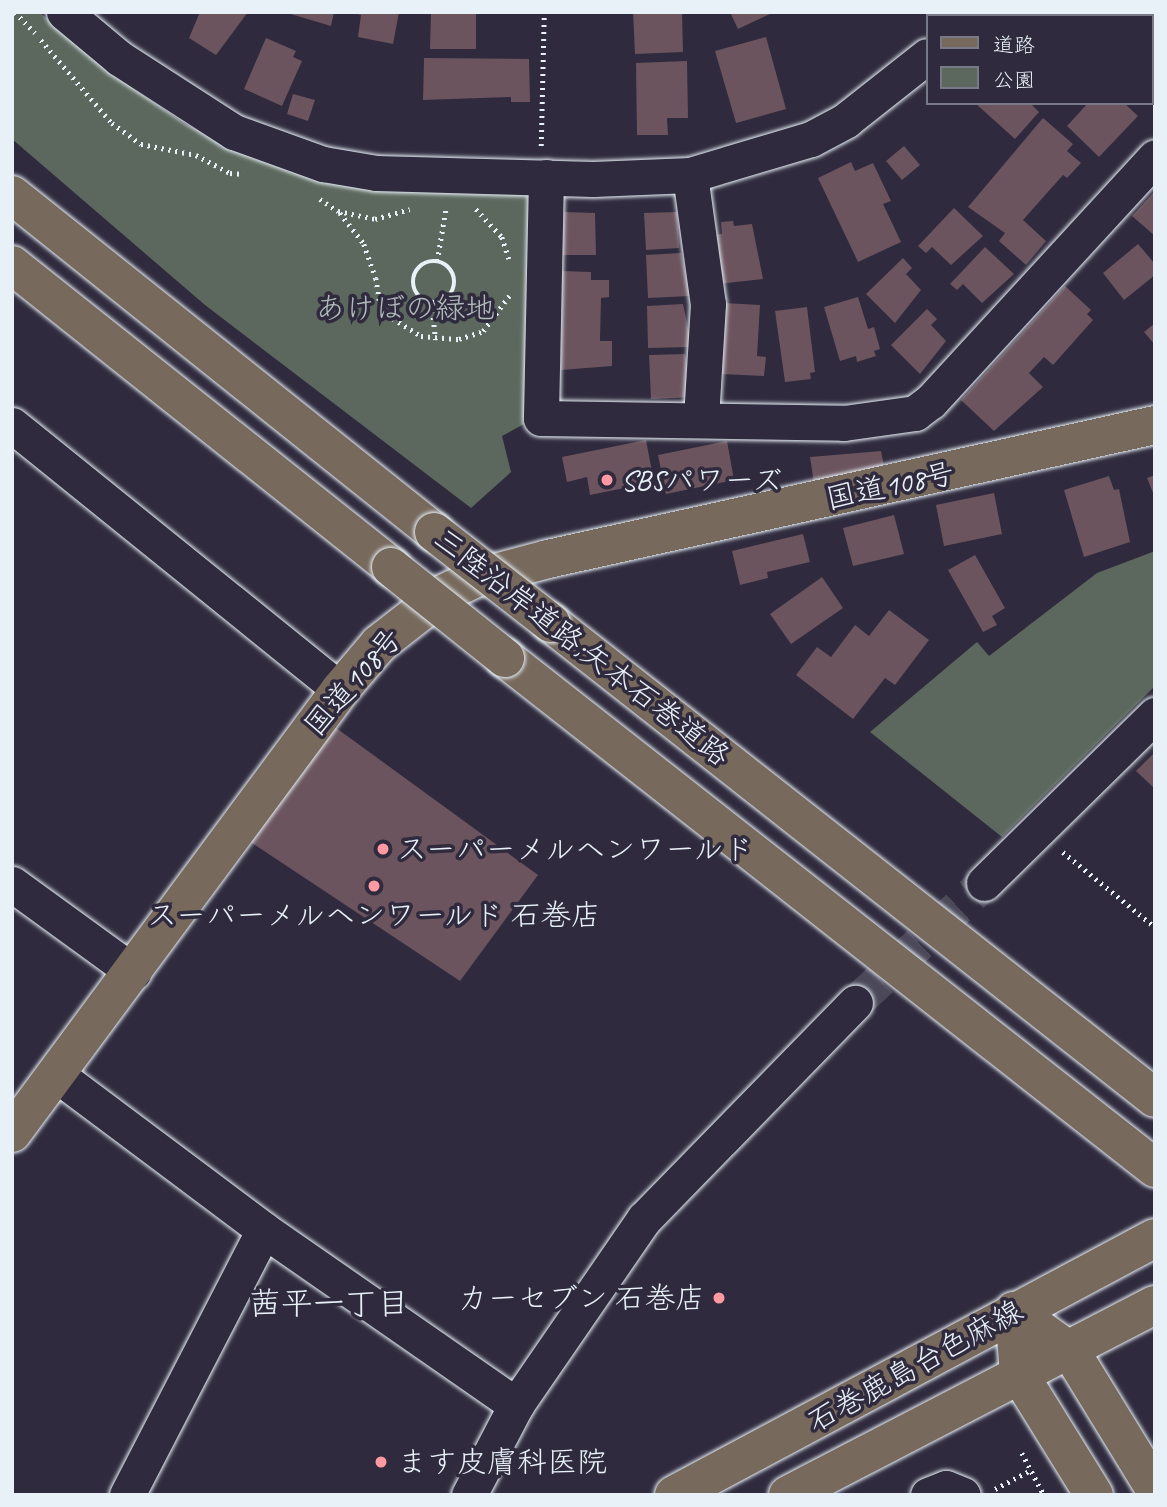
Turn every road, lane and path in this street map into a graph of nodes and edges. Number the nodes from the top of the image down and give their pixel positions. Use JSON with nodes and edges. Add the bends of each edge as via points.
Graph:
{"nodes":[{"id":1,"x":64,"y":12,"type":"edge"},
{"id":2,"x":544,"y":12,"type":"edge"},
{"id":3,"x":926,"y":57,"type":"edge"},
{"id":4,"x":1155,"y":157,"type":"edge"},
{"id":5,"x":544,"y":164,"type":"junction"},
{"id":6,"x":690,"y":175,"type":"junction"},
{"id":7,"x":12,"y":194,"type":"edge"},
{"id":8,"x":446,"y":205,"type":"dead end"},
{"id":9,"x":474,"y":206,"type":"dead end"},
{"id":10,"x":338,"y":211,"type":"dead end"},
{"id":11,"x":437,"y":261,"type":"junction"},
{"id":12,"x":12,"y":265,"type":"edge"},
{"id":13,"x":510,"y":267,"type":"dead end"},
{"id":14,"x":510,"y":288,"type":"dead end"},
{"id":15,"x":432,"y":304,"type":"junction"},
{"id":16,"x":436,"y":340,"type":"junction"},
{"id":17,"x":701,"y":419,"type":"junction"},
{"id":18,"x":12,"y":425,"type":"edge"},
{"id":19,"x":1155,"y":425,"type":"edge"},
{"id":20,"x":340,"y":690,"type":"junction"},
{"id":21,"x":1155,"y":715,"type":"edge"},
{"id":22,"x":1039,"y":833,"type":"junction"},
{"id":23,"x":984,"y":883,"type":"tunnel mouth"},
{"id":24,"x":12,"y":884,"type":"edge"},
{"id":25,"x":1155,"y":927,"type":"edge"},
{"id":26,"x":133,"y":972,"type":"junction"},
{"id":27,"x":855,"y":1003,"type":"tunnel mouth"},
{"id":28,"x":57,"y":1075,"type":"junction"},
{"id":29,"x":1155,"y":1098,"type":"edge"},
{"id":30,"x":12,"y":1133,"type":"edge"},
{"id":31,"x":1155,"y":1168,"type":"edge"},
{"id":32,"x":264,"y":1230,"type":"junction"},
{"id":33,"x":1155,"y":1238,"type":"edge"},
{"id":34,"x":1155,"y":1306,"type":"edge"},
{"id":35,"x":1014,"y":1311,"type":"junction"},
{"id":36,"x":1071,"y":1352,"type":"junction"},
{"id":37,"x":1019,"y":1374,"type":"junction"},
{"id":38,"x":516,"y":1405,"type":"junction"},
{"id":39,"x":1022,"y":1453,"type":"dead end"},
{"id":40,"x":1031,"y":1470,"type":"junction"},
{"id":41,"x":1155,"y":1489,"type":"edge"},
{"id":42,"x":127,"y":1495,"type":"edge"},
{"id":43,"x":469,"y":1495,"type":"edge"},
{"id":44,"x":674,"y":1495,"type":"edge"},
{"id":45,"x":788,"y":1495,"type":"edge"},
{"id":46,"x":928,"y":1495,"type":"edge"},
{"id":47,"x":963,"y":1495,"type":"edge"},
{"id":48,"x":985,"y":1495,"type":"edge"},
{"id":49,"x":1044,"y":1495,"type":"edge"},
{"id":50,"x":1094,"y":1495,"type":"edge"}],
"edges":[{"from":1,"to":5,"type":"street","via":[[119,58],[196,111],[234,132],[311,160],[376,173]]},
{"from":2,"to":5,"type":"path"},
{"from":3,"to":6,"type":"street","via":[[846,120],[811,139]]},
{"from":4,"to":17,"type":"street","via":[[915,413],[844,423]]},
{"from":5,"to":6,"type":"street"},
{"from":5,"to":17,"type":"street","via":[[541,418]]},
{"from":6,"to":17,"type":"street","via":[[708,304]]},
{"from":7,"to":29,"type":"main road","name":"三陸沿岸道路;矢本石巻道路","bridge":true},
{"from":8,"to":11,"type":"path"},
{"from":9,"to":13,"type":"path","via":[[502,237]]},
{"from":10,"to":16,"type":"path","via":[[364,244],[381,311],[398,324]]},
{"from":11,"to":15,"type":"path","via":[[451,267],[455,277],[451,294]]},
{"from":11,"to":15,"type":"path","via":[[419,269],[412,286],[420,298]]},
{"from":12,"to":31,"type":"main road","name":"三陸沿岸道路;矢本石巻道路","bridge":true},
{"from":14,"to":16,"type":"path","via":[[500,312],[483,331]]},
{"from":15,"to":16,"type":"path"},
{"from":18,"to":20,"type":"street"},
{"from":19,"to":20,"type":"main road","name":"国道108号","via":[[476,578],[409,618]]},
{"from":20,"to":26,"type":"main road","name":"国道108号"},
{"from":21,"to":22,"type":"street"},
{"from":22,"to":23,"type":"street"},
{"from":22,"to":25,"type":"path"},
{"from":24,"to":26,"type":"street"},
{"from":26,"to":28,"type":"main road","name":"国道108号"},
{"from":27,"to":38,"type":"street","via":[[644,1219]]},
{"from":28,"to":30,"type":"main road","name":"国道108号"},
{"from":28,"to":32,"type":"street"},
{"from":32,"to":38,"type":"street"},
{"from":32,"to":42,"type":"street"},
{"from":33,"to":35,"type":"main road","name":"石巻鹿島台色麻線"},
{"from":34,"to":36,"type":"main road","name":"石巻鹿島台色麻線"},
{"from":35,"to":36,"type":"main road"},
{"from":35,"to":37,"type":"main road"},
{"from":35,"to":44,"type":"main road","name":"石巻鹿島台色麻線","via":[[932,1360]]},
{"from":36,"to":37,"type":"main road","name":"石巻鹿島台色麻線"},
{"from":36,"to":41,"type":"main road"},
{"from":37,"to":45,"type":"main road","name":"石巻鹿島台色麻線"},
{"from":37,"to":50,"type":"main road"},
{"from":38,"to":43,"type":"street"},
{"from":39,"to":40,"type":"path"},
{"from":40,"to":48,"type":"path"},
{"from":40,"to":49,"type":"path"},
{"from":46,"to":47,"type":"street","via":[[946,1488]]}]}
